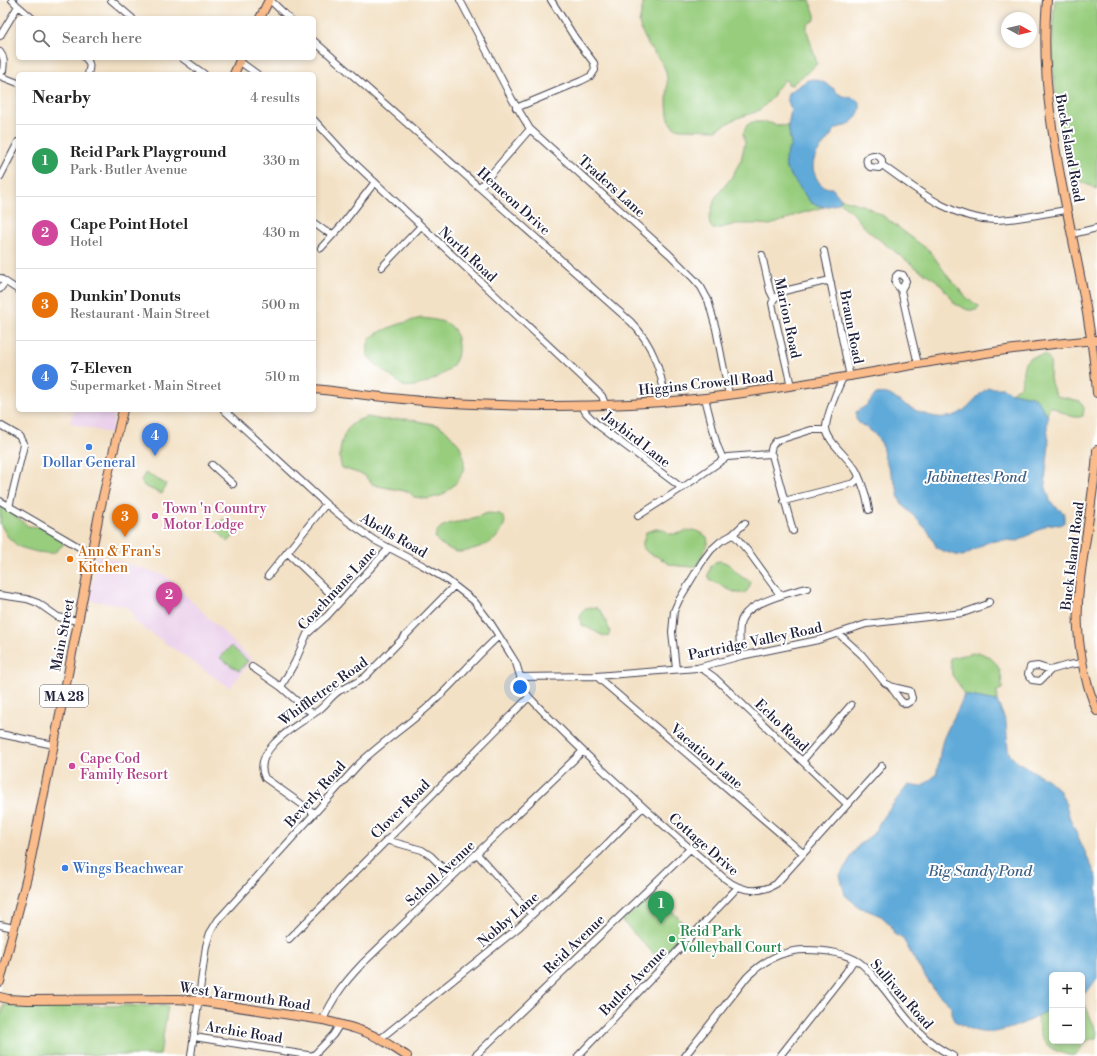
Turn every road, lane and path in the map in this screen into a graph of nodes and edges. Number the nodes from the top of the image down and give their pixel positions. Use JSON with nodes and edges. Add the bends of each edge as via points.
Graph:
{"nodes":[{"id":1,"x":12,"y":0,"type":"edge"},
{"id":2,"x":111,"y":0,"type":"edge"},
{"id":3,"x":270,"y":0,"type":"edge"},
{"id":4,"x":460,"y":0,"type":"edge"},
{"id":5,"x":552,"y":0,"type":"edge"},
{"id":6,"x":1047,"y":0,"type":"edge"},
{"id":7,"x":18,"y":6,"type":"junction"},
{"id":8,"x":30,"y":16,"type":"edge"},
{"id":9,"x":130,"y":16,"type":"edge"},
{"id":10,"x":261,"y":16,"type":"edge"},
{"id":11,"x":287,"y":16,"type":"edge"},
{"id":12,"x":0,"y":36,"type":"edge"},
{"id":13,"x":316,"y":43,"type":"edge"},
{"id":14,"x":0,"y":52,"type":"edge"},
{"id":15,"x":87,"y":60,"type":"edge"},
{"id":16,"x":94,"y":60,"type":"edge"},
{"id":17,"x":185,"y":60,"type":"edge"},
{"id":18,"x":240,"y":60,"type":"edge"},
{"id":19,"x":90,"y":64,"type":"junction"},
{"id":20,"x":0,"y":72,"type":"edge"},
{"id":21,"x":88,"y":72,"type":"edge"},
{"id":22,"x":201,"y":72,"type":"edge"},
{"id":23,"x":235,"y":72,"type":"edge"},
{"id":24,"x":255,"y":72,"type":"edge"},
{"id":25,"x":0,"y":76,"type":"edge"},
{"id":26,"x":16,"y":82,"type":"edge"},
{"id":27,"x":516,"y":108,"type":"junction"},
{"id":28,"x":316,"y":122,"type":"edge"},
{"id":29,"x":530,"y":129,"type":"junction"},
{"id":30,"x":16,"y":151,"type":"edge"},
{"id":31,"x":882,"y":165,"type":"dead end"},
{"id":32,"x":0,"y":177,"type":"edge"},
{"id":33,"x":375,"y":182,"type":"junction"},
{"id":34,"x":480,"y":187,"type":"junction"},
{"id":35,"x":1067,"y":210,"type":"junction"},
{"id":36,"x":316,"y":224,"type":"edge"},
{"id":37,"x":421,"y":226,"type":"junction"},
{"id":38,"x":1097,"y":228,"type":"edge"},
{"id":39,"x":334,"y":234,"type":"junction"},
{"id":40,"x":1072,"y":234,"type":"junction"},
{"id":41,"x":321,"y":248,"type":"dead end"},
{"id":42,"x":824,"y":251,"type":"dead end"},
{"id":43,"x":762,"y":255,"type":"dead end"},
{"id":44,"x":382,"y":267,"type":"dead end"},
{"id":45,"x":3,"y":280,"type":"edge"},
{"id":46,"x":831,"y":283,"type":"junction"},
{"id":47,"x":0,"y":289,"type":"edge"},
{"id":48,"x":16,"y":289,"type":"edge"},
{"id":49,"x":901,"y":290,"type":"dead end"},
{"id":50,"x":774,"y":299,"type":"junction"},
{"id":51,"x":1094,"y":340,"type":"edge"},
{"id":52,"x":918,"y":364,"type":"junction"},
{"id":53,"x":846,"y":377,"type":"junction"},
{"id":54,"x":790,"y":386,"type":"junction"},
{"id":55,"x":316,"y":389,"type":"edge"},
{"id":56,"x":1097,"y":393,"type":"edge"},
{"id":57,"x":729,"y":395,"type":"junction"},
{"id":58,"x":705,"y":398,"type":"junction"},
{"id":59,"x":666,"y":402,"type":"junction"},
{"id":60,"x":605,"y":404,"type":"junction"},
{"id":61,"x":581,"y":405,"type":"junction"},
{"id":62,"x":123,"y":412,"type":"edge"},
{"id":63,"x":226,"y":412,"type":"edge"},
{"id":64,"x":0,"y":425,"type":"edge"},
{"id":65,"x":826,"y":430,"type":"junction"},
{"id":66,"x":1097,"y":450,"type":"edge"},
{"id":67,"x":770,"y":454,"type":"junction"},
{"id":68,"x":723,"y":459,"type":"junction"},
{"id":69,"x":212,"y":465,"type":"dead end"},
{"id":70,"x":1096,"y":466,"type":"edge"},
{"id":71,"x":859,"y":477,"type":"junction"},
{"id":72,"x":233,"y":484,"type":"dead end"},
{"id":73,"x":682,"y":488,"type":"junction"},
{"id":74,"x":1095,"y":490,"type":"edge"},
{"id":75,"x":0,"y":501,"type":"edge"},
{"id":76,"x":784,"y":501,"type":"junction"},
{"id":77,"x":326,"y":504,"type":"junction"},
{"id":78,"x":9,"y":507,"type":"junction"},
{"id":79,"x":869,"y":510,"type":"dead end"},
{"id":80,"x":638,"y":516,"type":"dead end"},
{"id":81,"x":746,"y":523,"type":"dead end"},
{"id":82,"x":792,"y":531,"type":"dead end"},
{"id":83,"x":732,"y":535,"type":"junction"},
{"id":84,"x":389,"y":548,"type":"junction"},
{"id":85,"x":91,"y":552,"type":"junction"},
{"id":86,"x":287,"y":552,"type":"junction"},
{"id":87,"x":268,"y":576,"type":"dead end"},
{"id":88,"x":454,"y":586,"type":"junction"},
{"id":89,"x":806,"y":588,"type":"dead end"},
{"id":90,"x":0,"y":595,"type":"edge"},
{"id":91,"x":780,"y":595,"type":"junction"},
{"id":92,"x":339,"y":602,"type":"junction"},
{"id":93,"x":989,"y":602,"type":"dead end"},
{"id":94,"x":78,"y":622,"type":"junction"},
{"id":95,"x":839,"y":634,"type":"junction"},
{"id":96,"x":499,"y":636,"type":"junction"},
{"id":97,"x":741,"y":656,"type":"junction"},
{"id":98,"x":1082,"y":663,"type":"junction"},
{"id":99,"x":252,"y":667,"type":"dead end"},
{"id":100,"x":697,"y":668,"type":"junction"},
{"id":101,"x":676,"y":669,"type":"junction"},
{"id":102,"x":1051,"y":670,"type":"dead end"},
{"id":103,"x":596,"y":676,"type":"junction"},
{"id":104,"x":520,"y":678,"type":"junction"},
{"id":105,"x":890,"y":686,"type":"dead end"},
{"id":106,"x":281,"y":687,"type":"junction"},
{"id":107,"x":530,"y":697,"type":"junction"},
{"id":108,"x":851,"y":705,"type":"dead end"},
{"id":109,"x":1097,"y":711,"type":"edge"},
{"id":110,"x":313,"y":713,"type":"junction"},
{"id":111,"x":0,"y":734,"type":"edge"},
{"id":112,"x":54,"y":745,"type":"junction"},
{"id":113,"x":583,"y":751,"type":"junction"},
{"id":114,"x":802,"y":761,"type":"junction"},
{"id":115,"x":882,"y":766,"type":"dead end"},
{"id":116,"x":848,"y":804,"type":"junction"},
{"id":117,"x":643,"y":807,"type":"junction"},
{"id":118,"x":314,"y":813,"type":"junction"},
{"id":119,"x":386,"y":840,"type":"junction"},
{"id":120,"x":690,"y":849,"type":"junction"},
{"id":121,"x":803,"y":853,"type":"junction"},
{"id":122,"x":477,"y":854,"type":"junction"},
{"id":123,"x":452,"y":877,"type":"junction"},
{"id":124,"x":738,"y":887,"type":"junction"},
{"id":125,"x":532,"y":915,"type":"junction"},
{"id":126,"x":0,"y":925,"type":"edge"},
{"id":127,"x":14,"y":928,"type":"junction"},
{"id":128,"x":289,"y":938,"type":"dead end"},
{"id":129,"x":854,"y":960,"type":"junction"},
{"id":130,"x":0,"y":982,"type":"edge"},
{"id":131,"x":0,"y":997,"type":"edge"},
{"id":132,"x":198,"y":1001,"type":"junction"},
{"id":133,"x":323,"y":1020,"type":"junction"},
{"id":134,"x":340,"y":1024,"type":"junction"},
{"id":135,"x":194,"y":1037,"type":"junction"},
{"id":136,"x":380,"y":1039,"type":"junction"},
{"id":137,"x":402,"y":1055,"type":"edge"},
{"id":138,"x":191,"y":1056,"type":"edge"},
{"id":139,"x":314,"y":1056,"type":"edge"},
{"id":140,"x":475,"y":1056,"type":"edge"},
{"id":141,"x":578,"y":1056,"type":"edge"},
{"id":142,"x":686,"y":1056,"type":"edge"},
{"id":143,"x":780,"y":1056,"type":"edge"},
{"id":144,"x":952,"y":1056,"type":"edge"}],
"edges":[{"from":1,"to":7,"type":"street"},
{"from":2,"to":9,"type":"street"},
{"from":3,"to":10,"type":"main road"},
{"from":3,"to":11,"type":"street"},
{"from":4,"to":27,"type":"street","name":"Traders Lane"},
{"from":5,"to":27,"type":"street","via":[[594,64],[595,70],[591,76],[581,81]]},
{"from":6,"to":35,"type":"main road","name":"Buck Island Road","via":[[1044,38],[1047,92]]},
{"from":7,"to":8,"type":"street"},
{"from":7,"to":12,"type":"street"},
{"from":13,"to":34,"type":"street","name":"Hemeon Drive"},
{"from":14,"to":20,"type":"street","via":[[5,62]]},
{"from":15,"to":19,"type":"street"},
{"from":16,"to":19,"type":"street"},
{"from":17,"to":22,"type":"street"},
{"from":18,"to":23,"type":"main road"},
{"from":18,"to":24,"type":"street"},
{"from":19,"to":21,"type":"street"},
{"from":25,"to":26,"type":"street"},
{"from":27,"to":29,"type":"street","name":"Traders Lane"},
{"from":28,"to":33,"type":"street","name":"North Road"},
{"from":29,"to":34,"type":"street"},
{"from":29,"to":57,"type":"street","name":"Traders Lane","via":[[669,254],[701,287],[708,300],[714,322]]},
{"from":30,"to":32,"type":"street"},
{"from":31,"to":35,"type":"street","via":[[941,205],[971,216],[1000,220]]},
{"from":33,"to":37,"type":"street","name":"North Road"},
{"from":33,"to":39,"type":"street"},
{"from":34,"to":59,"type":"street","name":"Hemeon Drive","via":[[640,331],[656,362]]},
{"from":35,"to":40,"type":"main road","name":"Buck Island Road"},
{"from":36,"to":39,"type":"street"},
{"from":37,"to":44,"type":"street"},
{"from":37,"to":60,"type":"street","name":"North Road","via":[[596,390]]},
{"from":38,"to":40,"type":"street"},
{"from":39,"to":41,"type":"street"},
{"from":40,"to":51,"type":"main road","name":"Buck Island Road"},
{"from":42,"to":46,"type":"street","name":"Braun Road"},
{"from":43,"to":50,"type":"street","name":"Marion Road"},
{"from":45,"to":47,"type":"street"},
{"from":45,"to":48,"type":"street"},
{"from":46,"to":50,"type":"street","name":"Braun Road","via":[[826,281],[784,291]]},
{"from":46,"to":53,"type":"street","name":"Braun Road"},
{"from":49,"to":52,"type":"street"},
{"from":50,"to":54,"type":"street","name":"Marion Road","via":[[772,303]]},
{"from":51,"to":52,"type":"main road","name":"Higgins Crowell Road","via":[[1026,347]]},
{"from":51,"to":56,"type":"main road","name":"Buck Island Road"},
{"from":52,"to":53,"type":"main road","name":"Higgins Crowell Road"},
{"from":53,"to":54,"type":"main road","name":"Higgins Crowell Road"},
{"from":53,"to":65,"type":"street","via":[[838,386]]},
{"from":54,"to":57,"type":"main road","name":"Higgins Crowell Road"},
{"from":55,"to":61,"type":"main road","name":"Higgins Crowell Road","via":[[453,403]]},
{"from":57,"to":58,"type":"main road","name":"Higgins Crowell Road"},
{"from":58,"to":59,"type":"main road","name":"Higgins Crowell Road"},
{"from":58,"to":68,"type":"street"},
{"from":59,"to":60,"type":"main road","name":"Higgins Crowell Road"},
{"from":60,"to":61,"type":"main road","name":"Higgins Crowell Road"},
{"from":61,"to":73,"type":"street","name":"Jaybird Lane","via":[[586,414],[600,426]]},
{"from":62,"to":85,"type":"main road","name":"Main Street","number":"MA 28"},
{"from":63,"to":77,"type":"street","name":"Abells Road"},
{"from":64,"to":78,"type":"street","via":[[19,436],[24,445]]},
{"from":65,"to":67,"type":"street","via":[[811,430],[776,441]]},
{"from":65,"to":71,"type":"street","via":[[830,440],[857,471]]},
{"from":66,"to":70,"type":"main road","name":"Buck Island Road"},
{"from":67,"to":68,"type":"street"},
{"from":67,"to":76,"type":"street"},
{"from":68,"to":73,"type":"street"},
{"from":69,"to":72,"type":"street"},
{"from":70,"to":74,"type":"main road","name":"Buck Island Road"},
{"from":71,"to":76,"type":"street","via":[[854,483]]},
{"from":71,"to":79,"type":"street"},
{"from":73,"to":80,"type":"street"},
{"from":74,"to":98,"type":"main road","name":"Buck Island Road","via":[[1078,603]]},
{"from":75,"to":78,"type":"street"},
{"from":76,"to":82,"type":"street"},
{"from":77,"to":84,"type":"street","name":"Abells Road","via":[[365,534]]},
{"from":77,"to":86,"type":"street"},
{"from":78,"to":85,"type":"street"},
{"from":81,"to":83,"type":"street"},
{"from":83,"to":91,"type":"street","via":[[751,555]]},
{"from":83,"to":101,"type":"street","via":[[720,541],[702,562],[674,611],[672,632]]},
{"from":84,"to":88,"type":"street","name":"Abells Road"},
{"from":84,"to":92,"type":"street","name":"Coachmans Lane"},
{"from":85,"to":94,"type":"main road","name":"Main Street","number":"MA 28"},
{"from":86,"to":87,"type":"street"},
{"from":86,"to":92,"type":"street"},
{"from":88,"to":96,"type":"street","name":"Abells Road","via":[[474,601]]},
{"from":88,"to":110,"type":"street","name":"Whiffletree Road","via":[[366,676],[339,691]]},
{"from":89,"to":91,"type":"street"},
{"from":90,"to":94,"type":"street","via":[[27,599],[38,603],[58,617]]},
{"from":91,"to":97,"type":"street","via":[[747,611],[742,618]]},
{"from":92,"to":106,"type":"street","name":"Coachmans Lane","via":[[307,634]]},
{"from":93,"to":95,"type":"street","name":"Partridge Valley Road","via":[[968,612],[876,622]]},
{"from":94,"to":112,"type":"main road","name":"Main Street","number":"MA 28"},
{"from":95,"to":97,"type":"street","name":"Partridge Valley Road"},
{"from":95,"to":105,"type":"street"},
{"from":96,"to":104,"type":"street","name":"Abells Road","via":[[516,664]]},
{"from":96,"to":118,"type":"street","name":"Beverly Road","via":[[430,705],[360,762]]},
{"from":97,"to":100,"type":"street","name":"Partridge Valley Road"},
{"from":98,"to":102,"type":"street"},
{"from":98,"to":109,"type":"main road","name":"Buck Island Road"},
{"from":99,"to":106,"type":"street"},
{"from":100,"to":101,"type":"street","name":"Partridge Valley Road"},
{"from":100,"to":114,"type":"street","name":"Echo Road","via":[[714,677]]},
{"from":101,"to":103,"type":"street","name":"Partridge Valley Road"},
{"from":103,"to":104,"type":"street","name":"Partridge Valley Road"},
{"from":103,"to":121,"type":"street","name":"Vacation Lane"},
{"from":104,"to":107,"type":"street","name":"Abells Road"},
{"from":106,"to":110,"type":"street"},
{"from":107,"to":113,"type":"street","name":"Cottage Drive"},
{"from":107,"to":119,"type":"street","name":"Clover Road"},
{"from":108,"to":114,"type":"street"},
{"from":110,"to":118,"type":"street","name":"Whiffletree Road","via":[[280,737],[265,757],[262,770],[265,778]]},
{"from":111,"to":112,"type":"street"},
{"from":112,"to":127,"type":"main road","name":"Main Street","number":"MA 28"},
{"from":113,"to":117,"type":"street","name":"Cottage Drive"},
{"from":113,"to":122,"type":"street","name":"Scholl Avenue"},
{"from":114,"to":116,"type":"street","name":"Echo Road"},
{"from":115,"to":116,"type":"street","name":"Cottage Drive"},
{"from":116,"to":121,"type":"street","name":"Cottage Drive"},
{"from":117,"to":120,"type":"street","name":"Cottage Drive"},
{"from":117,"to":125,"type":"street","name":"Nobby Lane","via":[[600,852]]},
{"from":118,"to":132,"type":"street","name":"Beverly Road","via":[[213,926],[206,946]]},
{"from":119,"to":123,"type":"street","via":[[422,850]]},
{"from":119,"to":128,"type":"street","name":"Clover Road"},
{"from":120,"to":124,"type":"street","name":"Cottage Drive"},
{"from":120,"to":140,"type":"street","name":"Reid Avenue"},
{"from":121,"to":124,"type":"street","name":"Cottage Drive","via":[[772,886],[754,891]]},
{"from":122,"to":123,"type":"street","name":"Scholl Avenue"},
{"from":122,"to":125,"type":"street"},
{"from":123,"to":133,"type":"street","name":"Scholl Avenue","via":[[347,980]]},
{"from":124,"to":141,"type":"street","name":"Butler Avenue"},
{"from":125,"to":136,"type":"street","name":"Nobby Lane"},
{"from":126,"to":127,"type":"street"},
{"from":127,"to":130,"type":"main road","name":"Main Street","number":"MA 28"},
{"from":129,"to":142,"type":"street","name":"Sullivan Road","via":[[836,954],[801,950],[766,961],[747,977]]},
{"from":129,"to":143,"type":"street"},
{"from":129,"to":144,"type":"street","name":"Sullivan Road","via":[[867,969],[922,1036]]},
{"from":131,"to":132,"type":"main road","name":"West Yarmouth Road","via":[[27,1000]]},
{"from":132,"to":133,"type":"main road","name":"West Yarmouth Road"},
{"from":132,"to":135,"type":"street","name":"Beverly Road"},
{"from":133,"to":134,"type":"main road","name":"West Yarmouth Road"},
{"from":134,"to":136,"type":"main road","name":"West Yarmouth Road"},
{"from":134,"to":139,"type":"street"},
{"from":135,"to":138,"type":"street","name":"Beverly Road"},
{"from":135,"to":139,"type":"street","name":"Archie Road"},
{"from":136,"to":137,"type":"main road","name":"West Yarmouth Road"}]}
